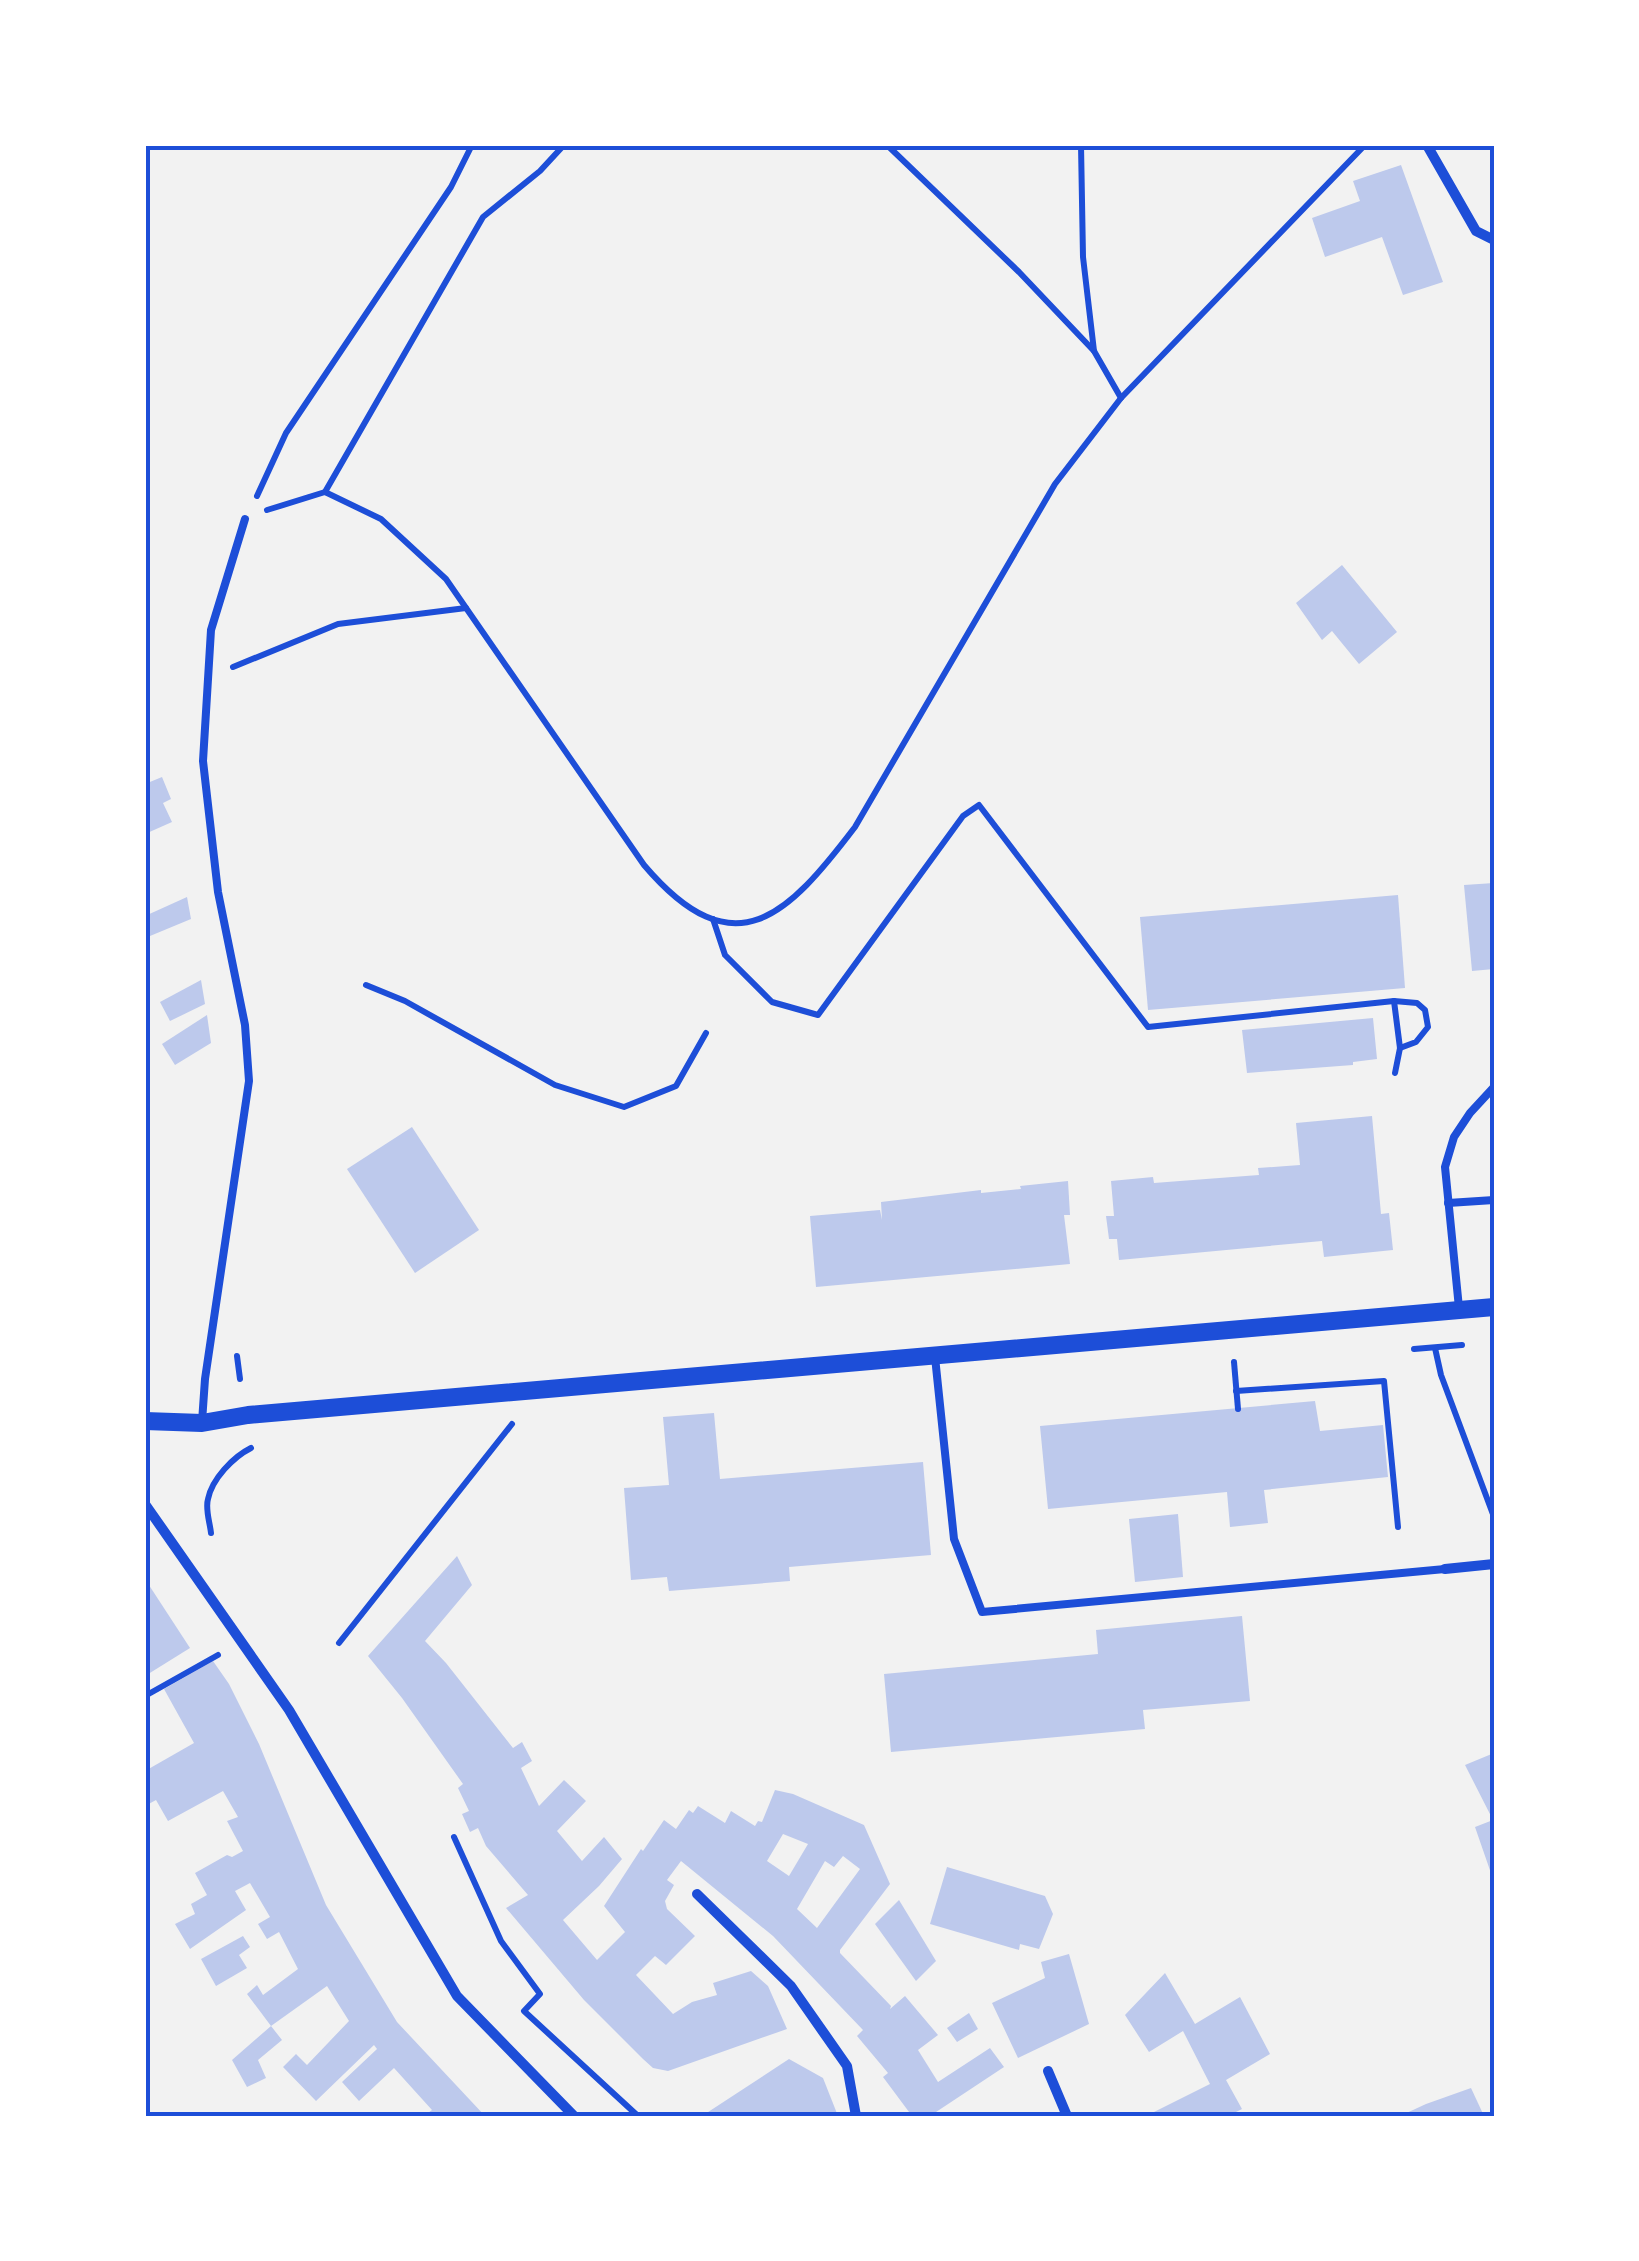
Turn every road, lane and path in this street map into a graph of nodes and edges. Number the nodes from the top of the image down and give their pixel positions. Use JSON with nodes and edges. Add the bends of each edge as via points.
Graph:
{"nodes":[{"id":1,"x":472,"y":145,"type":"edge"},
{"id":2,"x":564,"y":145,"type":"edge"},
{"id":3,"x":887,"y":145,"type":"edge"},
{"id":4,"x":1081,"y":145,"type":"edge"},
{"id":5,"x":1366,"y":145,"type":"edge"},
{"id":6,"x":1428,"y":147,"type":"edge"},
{"id":7,"x":1494,"y":240,"type":"edge"},
{"id":8,"x":1094,"y":351,"type":"junction"},
{"id":9,"x":1121,"y":398,"type":"junction"},
{"id":10,"x":325,"y":492,"type":"junction"},
{"id":11,"x":245,"y":520,"type":"junction"},
{"id":12,"x":468,"y":608,"type":"junction"},
{"id":13,"x":208,"y":676,"type":"junction"},
{"id":14,"x":713,"y":919,"type":"junction"},
{"id":15,"x":366,"y":986,"type":"dead end"},
{"id":16,"x":1394,"y":1001,"type":"junction"},
{"id":17,"x":706,"y":1033,"type":"dead end"},
{"id":18,"x":1400,"y":1048,"type":"junction"},
{"id":19,"x":1395,"y":1073,"type":"dead end"},
{"id":20,"x":1494,"y":1087,"type":"edge"},
{"id":21,"x":1494,"y":1200,"type":"edge"},
{"id":22,"x":1448,"y":1203,"type":"junction"},
{"id":23,"x":1494,"y":1307,"type":"edge"},
{"id":24,"x":1459,"y":1308,"type":"junction"},
{"id":25,"x":1474,"y":1344,"type":"dead end"},
{"id":26,"x":1435,"y":1348,"type":"junction"},
{"id":27,"x":1398,"y":1350,"type":"dead end"},
{"id":28,"x":935,"y":1354,"type":"junction"},
{"id":29,"x":1253,"y":1361,"type":"dead end"},
{"id":30,"x":1234,"y":1362,"type":"junction"},
{"id":31,"x":1215,"y":1364,"type":"dead end"},
{"id":32,"x":541,"y":1389,"type":"junction"},
{"id":33,"x":1236,"y":1391,"type":"junction"},
{"id":34,"x":1238,"y":1409,"type":"dead end"},
{"id":35,"x":145,"y":1421,"type":"edge"},
{"id":36,"x":514,"y":1422,"type":"junction"},
{"id":37,"x":202,"y":1423,"type":"junction"},
{"id":38,"x":494,"y":1424,"type":"dead end"},
{"id":39,"x":262,"y":1447,"type":"dead end"},
{"id":40,"x":145,"y":1504,"type":"edge"},
{"id":41,"x":1494,"y":1516,"type":"edge"},
{"id":42,"x":1398,"y":1527,"type":"dead end"},
{"id":43,"x":211,"y":1534,"type":"dead end"},
{"id":44,"x":1494,"y":1564,"type":"edge"},
{"id":45,"x":1445,"y":1569,"type":"joint"},
{"id":46,"x":241,"y":1642,"type":"junction"},
{"id":47,"x":339,"y":1643,"type":"dead end"},
{"id":48,"x":145,"y":1696,"type":"edge"},
{"id":49,"x":454,"y":1836,"type":"dead end"},
{"id":50,"x":697,"y":1894,"type":"dead end"},
{"id":51,"x":1048,"y":2071,"type":"dead end"},
{"id":52,"x":574,"y":2116,"type":"edge"},
{"id":53,"x":638,"y":2116,"type":"edge"},
{"id":54,"x":856,"y":2116,"type":"edge"},
{"id":55,"x":1067,"y":2116,"type":"edge"}],
"edges":[{"from":1,"to":11,"type":"path","via":[[451,187],[286,433]]},
{"from":2,"to":10,"type":"path","via":[[483,217]]},
{"from":3,"to":8,"type":"path"},
{"from":4,"to":8,"type":"path"},
{"from":5,"to":9,"type":"path"},
{"from":6,"to":7,"type":"street","via":[[1476,231]]},
{"from":8,"to":9,"type":"path"},
{"from":9,"to":14,"type":"path","via":[[1055,484],[856,827],[797,898],[774,915],[732,923]]},
{"from":10,"to":11,"type":"path"},
{"from":10,"to":12,"type":"path","via":[[382,519]]},
{"from":11,"to":13,"type":"lane","via":[[211,630]]},
{"from":12,"to":13,"type":"path","via":[[338,624]]},
{"from":12,"to":14,"type":"path","via":[[644,865],[668,894]]},
{"from":13,"to":37,"type":"lane","via":[[203,761],[250,1081]]},
{"from":14,"to":16,"type":"path","via":[[725,955],[772,1002],[818,1015],[963,816],[979,805],[1148,1028]]},
{"from":15,"to":17,"type":"path","via":[[555,1085],[624,1107],[676,1086]]},
{"from":16,"to":18,"type":"path"},
{"from":16,"to":18,"type":"path","via":[[1425,1010],[1428,1028]]},
{"from":18,"to":19,"type":"path"},
{"from":20,"to":22,"type":"lane","via":[[1447,1155]]},
{"from":21,"to":22,"type":"lane"},
{"from":22,"to":24,"type":"lane"},
{"from":23,"to":24,"type":"street"},
{"from":24,"to":28,"type":"street"},
{"from":25,"to":26,"type":"path"},
{"from":26,"to":27,"type":"path"},
{"from":26,"to":41,"type":"path"},
{"from":28,"to":32,"type":"street"},
{"from":28,"to":45,"type":"lane","via":[[954,1539],[982,1612]]},
{"from":29,"to":30,"type":"path"},
{"from":30,"to":31,"type":"path"},
{"from":30,"to":33,"type":"path"},
{"from":32,"to":36,"type":"path"},
{"from":32,"to":37,"type":"street"},
{"from":33,"to":34,"type":"path"},
{"from":33,"to":42,"type":"path","via":[[1384,1381]]},
{"from":35,"to":37,"type":"street"},
{"from":36,"to":38,"type":"path"},
{"from":36,"to":47,"type":"path"},
{"from":39,"to":43,"type":"path","via":[[233,1460],[213,1488],[206,1502]]},
{"from":40,"to":46,"type":"street"},
{"from":44,"to":45,"type":"street"},
{"from":46,"to":48,"type":"path"},
{"from":46,"to":52,"type":"street","via":[[289,1710],[457,1996]]},
{"from":49,"to":53,"type":"path","via":[[501,1940],[540,1994],[524,2011]]},
{"from":50,"to":54,"type":"street","via":[[791,1986],[847,2066]]},
{"from":51,"to":55,"type":"street"}]}
